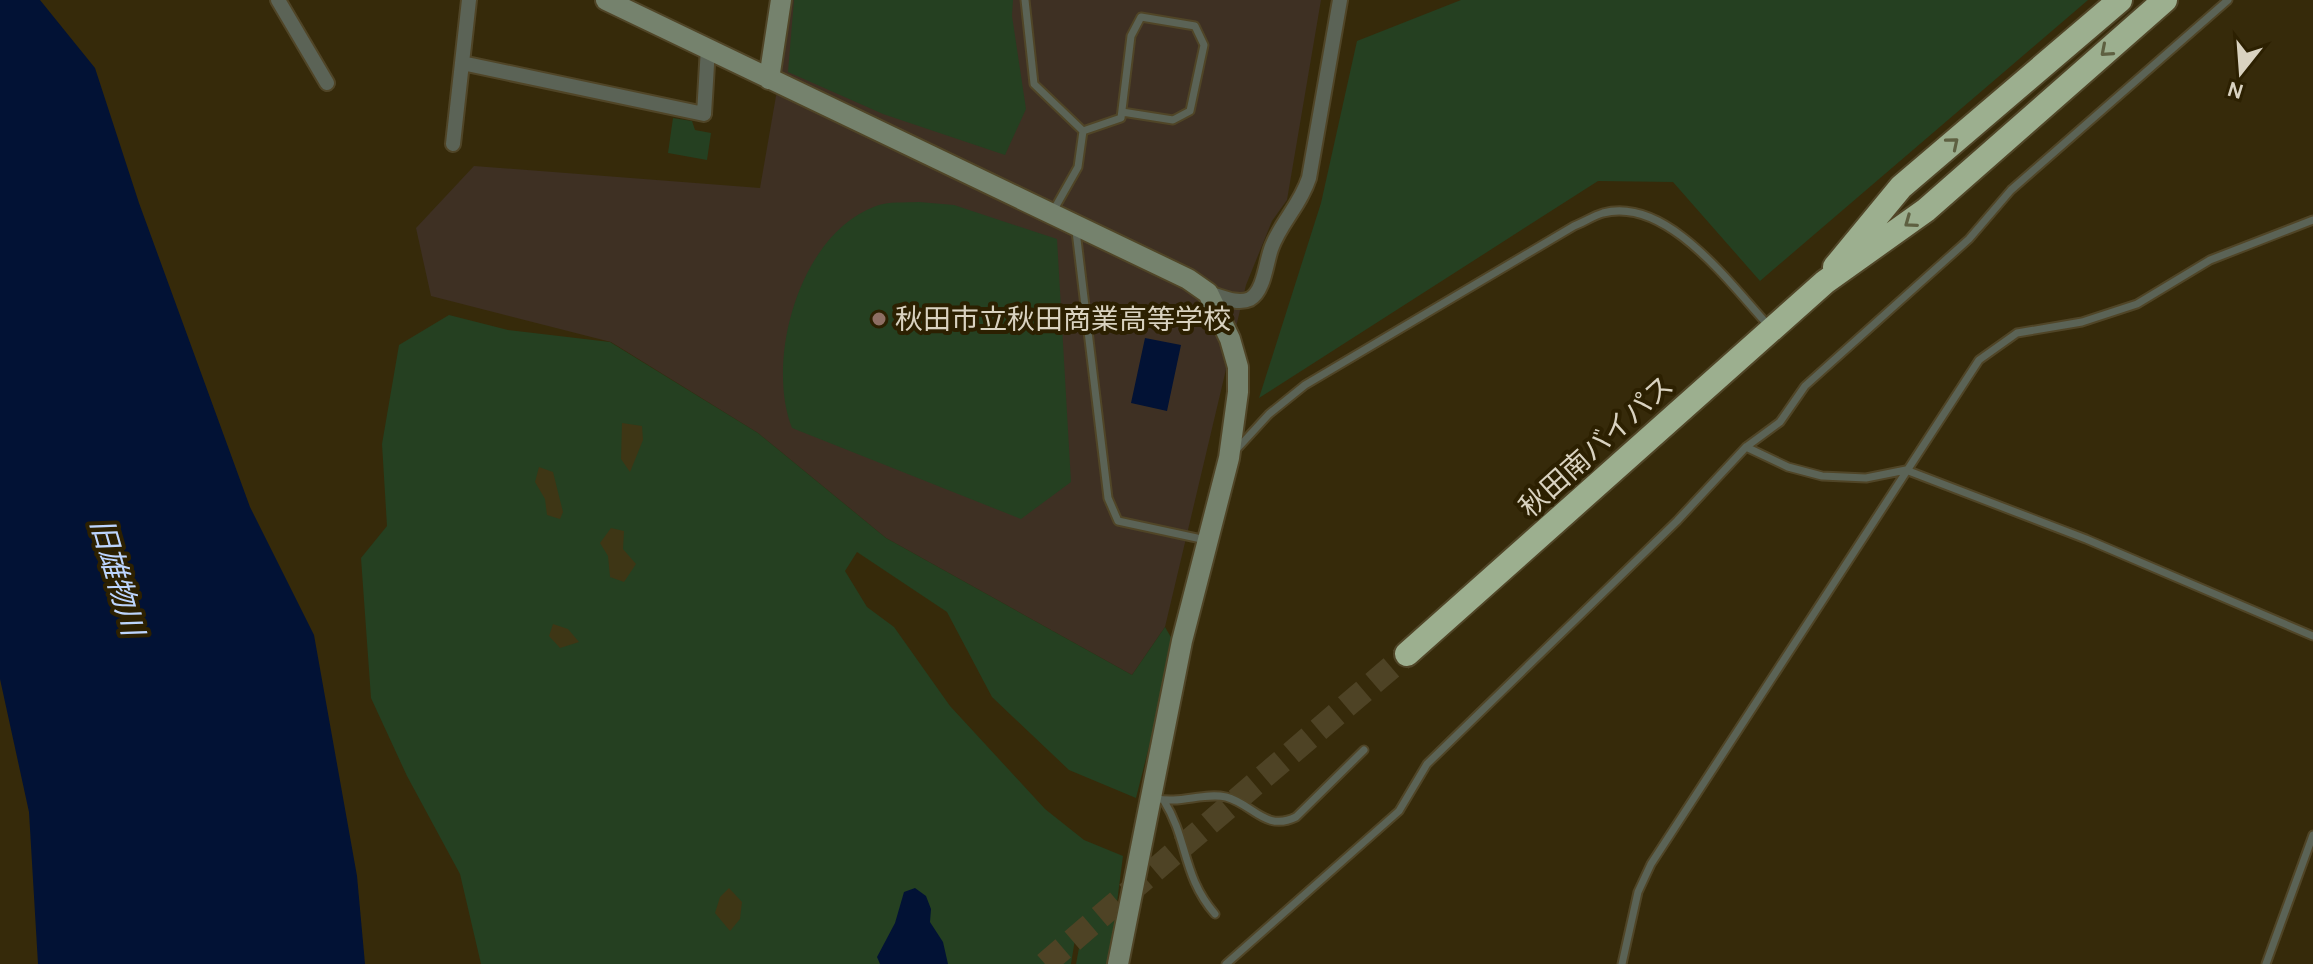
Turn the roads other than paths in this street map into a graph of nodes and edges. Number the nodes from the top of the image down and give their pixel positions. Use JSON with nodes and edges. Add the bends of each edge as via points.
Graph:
{"nodes":[{"id":1,"x":278,"y":0,"type":"edge"},
{"id":2,"x":469,"y":0,"type":"edge"},
{"id":3,"x":606,"y":0,"type":"edge"},
{"id":4,"x":781,"y":0,"type":"edge"},
{"id":5,"x":1025,"y":0,"type":"edge"},
{"id":6,"x":1340,"y":0,"type":"edge"},
{"id":7,"x":2120,"y":0,"type":"edge"},
{"id":8,"x":2165,"y":0,"type":"edge"},
{"id":9,"x":2228,"y":0,"type":"edge"},
{"id":10,"x":708,"y":48,"type":"junction"},
{"id":11,"x":462,"y":63,"type":"junction"},
{"id":12,"x":769,"y":79,"type":"junction"},
{"id":13,"x":327,"y":83,"type":"dead end"},
{"id":14,"x":1122,"y":112,"type":"junction"},
{"id":15,"x":1083,"y":131,"type":"junction"},
{"id":16,"x":453,"y":144,"type":"dead end"},
{"id":17,"x":1052,"y":213,"type":"junction"},
{"id":18,"x":2313,"y":220,"type":"edge"},
{"id":19,"x":1075,"y":225,"type":"junction"},
{"id":20,"x":1825,"y":282,"type":"junction"},
{"id":21,"x":1208,"y":293,"type":"junction"},
{"id":22,"x":1772,"y":329,"type":"junction"},
{"id":23,"x":1746,"y":447,"type":"junction"},
{"id":24,"x":1229,"y":458,"type":"junction"},
{"id":25,"x":1906,"y":470,"type":"junction"},
{"id":26,"x":1208,"y":540,"type":"junction"},
{"id":27,"x":2313,"y":636,"type":"edge"},
{"id":28,"x":1407,"y":654,"type":"tunnel mouth"},
{"id":29,"x":1364,"y":750,"type":"dead end"},
{"id":30,"x":1158,"y":799,"type":"junction"},
{"id":31,"x":2313,"y":835,"type":"edge"},
{"id":32,"x":1215,"y":914,"type":"dead end"},
{"id":33,"x":1118,"y":964,"type":"edge"},
{"id":34,"x":1226,"y":964,"type":"edge"},
{"id":35,"x":1622,"y":964,"type":"edge"},
{"id":36,"x":2266,"y":964,"type":"edge"}],
"edges":[{"from":1,"to":13,"type":"street"},
{"from":2,"to":11,"type":"street"},
{"from":3,"to":10,"type":"street"},
{"from":4,"to":12,"type":"street"},
{"from":5,"to":15,"type":"lane","via":[[1034,84]]},
{"from":6,"to":21,"type":"street","via":[[1301,202],[1273,244],[1259,291],[1249,300]]},
{"from":20,"to":7,"type":"highway","name":"秋田南バイパス","one_way":true,"via":[[1901,187]]},
{"from":8,"to":20,"type":"highway","name":"秋田南バイパス","one_way":true,"via":[[1926,210]]},
{"from":9,"to":23,"type":"lane","via":[[2011,190],[1969,239],[1805,386],[1780,422]]},
{"from":10,"to":11,"type":"street","via":[[704,114]]},
{"from":10,"to":12,"type":"street"},
{"from":11,"to":16,"type":"street"},
{"from":12,"to":17,"type":"street"},
{"from":14,"to":14,"type":"lane","via":[[1131,36],[1141,17],[1195,26],[1204,45],[1190,111],[1173,120]]},
{"from":14,"to":15,"type":"lane","via":[[1121,118]]},
{"from":15,"to":17,"type":"lane","via":[[1078,167]]},
{"from":17,"to":19,"type":"street"},
{"from":18,"to":25,"type":"lane","via":[[2210,260],[2137,304],[2082,322],[2017,333],[1979,360]]},
{"from":19,"to":21,"type":"street"},
{"from":19,"to":26,"type":"lane","via":[[1108,498],[1118,521]]},
{"from":20,"to":22,"type":"highway","name":"秋田南バイパス"},
{"from":21,"to":24,"type":"street","via":[[1238,367]]},
{"from":22,"to":24,"type":"lane","via":[[1680,231],[1634,215],[1606,212],[1305,385],[1269,414]]},
{"from":22,"to":28,"type":"highway","name":"秋田南バイパス"},
{"from":23,"to":25,"type":"lane","via":[[1822,476],[1866,478]]},
{"from":23,"to":34,"type":"lane","via":[[1427,764],[1399,811]]},
{"from":24,"to":26,"type":"street"},
{"from":25,"to":27,"type":"lane","via":[[2086,539]]},
{"from":25,"to":35,"type":"lane","via":[[1651,864],[1638,892]]},
{"from":26,"to":30,"type":"street","via":[[1182,641]]},
{"from":29,"to":30,"type":"lane","via":[[1284,823],[1267,821],[1231,798]]},
{"from":30,"to":32,"type":"lane","via":[[1172,813],[1198,894]]},
{"from":30,"to":33,"type":"street"},
{"from":31,"to":36,"type":"lane"}]}
